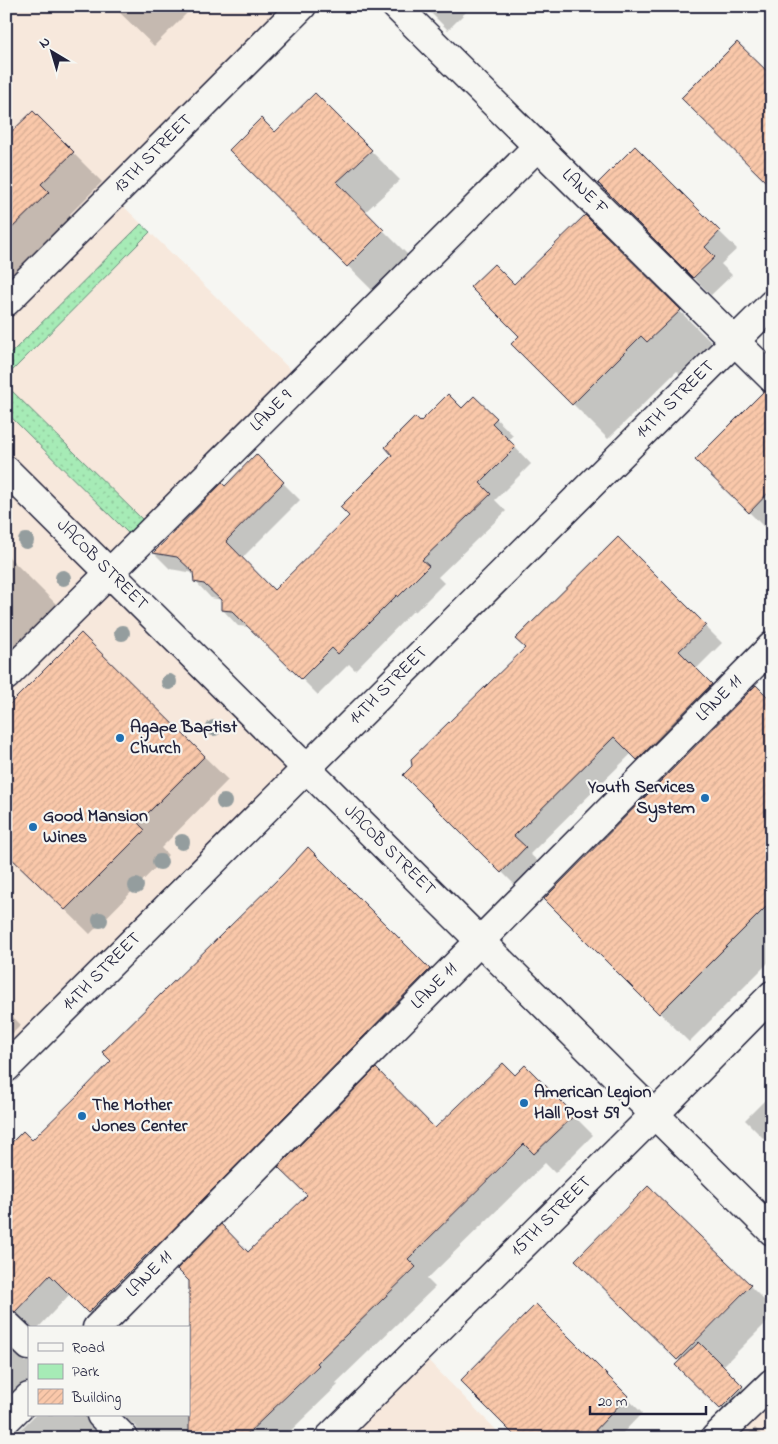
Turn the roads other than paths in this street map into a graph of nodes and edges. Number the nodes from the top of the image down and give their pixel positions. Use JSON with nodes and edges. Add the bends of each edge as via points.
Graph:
{"nodes":[{"id":1,"x":302,"y":6,"type":"edge"},
{"id":2,"x":396,"y":6,"type":"edge"},
{"id":3,"x":538,"y":146,"type":"junction"},
{"id":4,"x":6,"y":302,"type":"edge"},
{"id":5,"x":772,"y":304,"type":"edge"},
{"id":6,"x":735,"y":341,"type":"junction"},
{"id":7,"x":772,"y":378,"type":"edge"},
{"id":8,"x":6,"y":470,"type":"edge"},
{"id":9,"x":109,"y":572,"type":"junction"},
{"id":10,"x":772,"y":646,"type":"edge"},
{"id":11,"x":6,"y":676,"type":"edge"},
{"id":12,"x":306,"y":768,"type":"junction"},
{"id":13,"x":480,"y":942,"type":"junction"},
{"id":14,"x":772,"y":995,"type":"edge"},
{"id":15,"x":6,"y":1068,"type":"edge"},
{"id":16,"x":654,"y":1115,"type":"junction"},
{"id":17,"x":772,"y":1232,"type":"edge"},
{"id":18,"x":6,"y":1324,"type":"edge"},
{"id":19,"x":100,"y":1326,"type":"edge"},
{"id":20,"x":28,"y":1345,"type":"edge"},
{"id":21,"x":772,"y":1383,"type":"edge"},
{"id":22,"x":28,"y":1398,"type":"edge"},
{"id":23,"x":102,"y":1416,"type":"edge"},
{"id":24,"x":6,"y":1420,"type":"edge"},
{"id":25,"x":124,"y":1438,"type":"edge"},
{"id":26,"x":329,"y":1438,"type":"edge"},
{"id":27,"x":716,"y":1438,"type":"edge"}],
"edges":[{"from":1,"to":4,"type":"street","name":"13TH STREET"},
{"from":2,"to":3,"type":"street","name":"LANE F"},
{"from":3,"to":6,"type":"street","name":"LANE F"},
{"from":3,"to":9,"type":"street","name":"LANE 9"},
{"from":5,"to":6,"type":"street","name":"14TH STREET"},
{"from":6,"to":7,"type":"street","name":"LANE F"},
{"from":6,"to":12,"type":"street","name":"14TH STREET"},
{"from":8,"to":9,"type":"street","name":"JACOB STREET"},
{"from":9,"to":11,"type":"street","name":"LANE 9"},
{"from":9,"to":12,"type":"street","name":"JACOB STREET"},
{"from":10,"to":13,"type":"street","name":"LANE 11"},
{"from":12,"to":13,"type":"street","name":"JACOB STREET"},
{"from":12,"to":15,"type":"street","name":"14TH STREET"},
{"from":13,"to":16,"type":"street","name":"JACOB STREET"},
{"from":13,"to":19,"type":"street","name":"LANE 11"},
{"from":14,"to":16,"type":"street","name":"15TH STREET"},
{"from":16,"to":17,"type":"street","name":"JACOB STREET"},
{"from":16,"to":26,"type":"street","name":"15TH STREET"},
{"from":18,"to":20,"type":"street"},
{"from":21,"to":27,"type":"street"},
{"from":22,"to":24,"type":"street"},
{"from":23,"to":25,"type":"street"}]}
